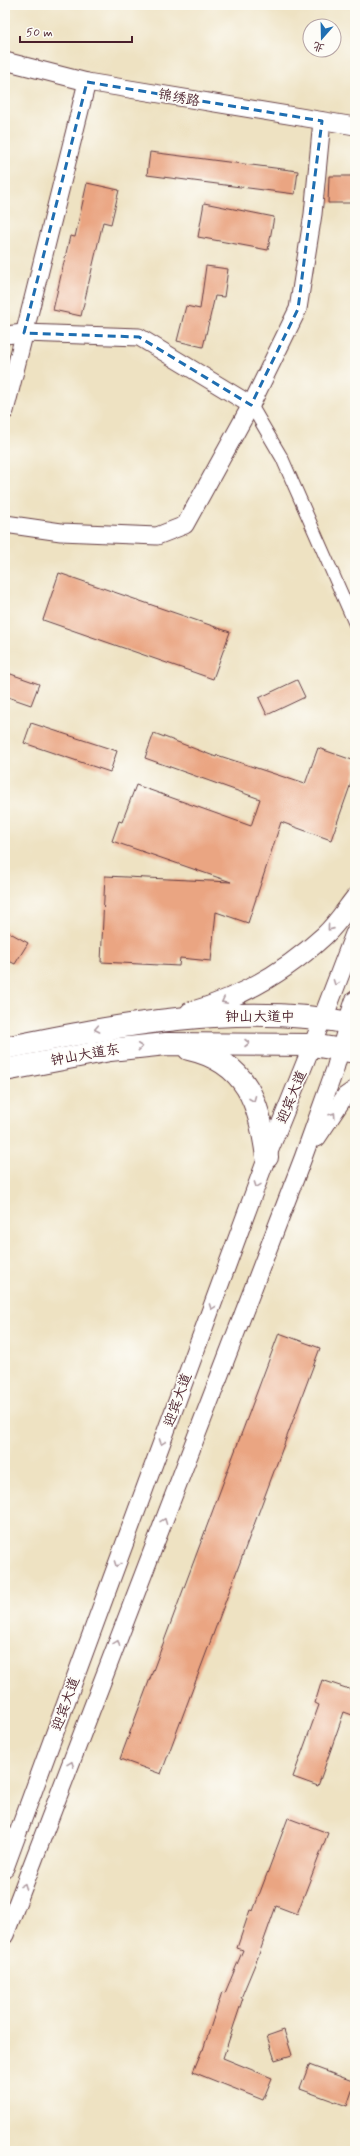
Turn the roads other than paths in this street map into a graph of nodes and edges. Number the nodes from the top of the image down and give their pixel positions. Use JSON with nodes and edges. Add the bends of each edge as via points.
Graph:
{"nodes":[{"id":1,"x":5,"y":61,"type":"edge"},
{"id":2,"x":87,"y":82,"type":"junction"},
{"id":3,"x":322,"y":121,"type":"junction"},
{"id":4,"x":355,"y":126,"type":"edge"},
{"id":5,"x":24,"y":333,"type":"junction"},
{"id":6,"x":5,"y":335,"type":"edge"},
{"id":7,"x":251,"y":405,"type":"junction"},
{"id":8,"x":5,"y":410,"type":"edge"},
{"id":9,"x":5,"y":524,"type":"edge"},
{"id":10,"x":355,"y":624,"type":"edge"},
{"id":11,"x":355,"y":898,"type":"edge"},
{"id":12,"x":355,"y":934,"type":"edge"},
{"id":13,"x":355,"y":1001,"type":"edge"},
{"id":14,"x":323,"y":1018,"type":"junction"},
{"id":15,"x":164,"y":1020,"type":"junction"},
{"id":16,"x":351,"y":1023,"type":"edge"},
{"id":17,"x":166,"y":1044,"type":"junction"},
{"id":18,"x":312,"y":1045,"type":"junction"},
{"id":19,"x":5,"y":1048,"type":"edge"},
{"id":20,"x":348,"y":1051,"type":"edge"},
{"id":21,"x":5,"y":1070,"type":"edge"},
{"id":22,"x":355,"y":1089,"type":"edge"},
{"id":23,"x":267,"y":1157,"type":"junction"},
{"id":24,"x":303,"y":1158,"type":"junction"},
{"id":25,"x":5,"y":1868,"type":"edge"},
{"id":26,"x":5,"y":1935,"type":"edge"}],
"edges":[{"from":1,"to":2,"type":"street","name":"锦绣路"},
{"from":2,"to":3,"type":"street","name":"锦绣路"},
{"from":2,"to":5,"type":"street"},
{"from":3,"to":4,"type":"street","name":"锦绣路"},
{"from":3,"to":7,"type":"street","via":[[313,214],[298,309]]},
{"from":5,"to":6,"type":"street"},
{"from":5,"to":7,"type":"street","via":[[139,337]]},
{"from":5,"to":8,"type":"street"},
{"from":7,"to":9,"type":"street","via":[[185,525],[157,536],[61,532]]},
{"from":7,"to":10,"type":"street","via":[[282,458]]},
{"from":11,"to":15,"type":"main road","one_way":true,"via":[[325,935],[277,974],[217,1004]]},
{"from":12,"to":14,"type":"main road","name":"迎宾大道","one_way":true},
{"from":13,"to":16,"type":"main road","name":"迎宾大道"},
{"from":14,"to":15,"type":"highway","name":"钟山大道中","via":[[256,1015]]},
{"from":14,"to":16,"type":"highway","name":"钟山大道中"},
{"from":14,"to":18,"type":"street","name":"迎宾大道"},
{"from":15,"to":19,"type":"highway","name":"钟山大道东","one_way":true,"via":[[108,1027]]},
{"from":16,"to":20,"type":"street","name":"迎宾大道"},
{"from":17,"to":18,"type":"highway","name":"钟山大道中","one_way":true},
{"from":21,"to":17,"type":"highway","name":"钟山大道东","one_way":true,"via":[[110,1050]]},
{"from":17,"to":23,"type":"highway","one_way":true,"via":[[202,1052],[224,1062],[244,1081],[253,1096],[263,1126]]},
{"from":18,"to":20,"type":"highway","name":"钟山大道中"},
{"from":18,"to":23,"type":"street","name":"迎宾大道"},
{"from":20,"to":24,"type":"street","name":"迎宾大道"},
{"from":24,"to":22,"type":"street","one_way":true,"via":[[345,1096]]},
{"from":23,"to":25,"type":"street","name":"迎宾大道","one_way":true},
{"from":26,"to":24,"type":"street","name":"迎宾大道","one_way":true}]}
